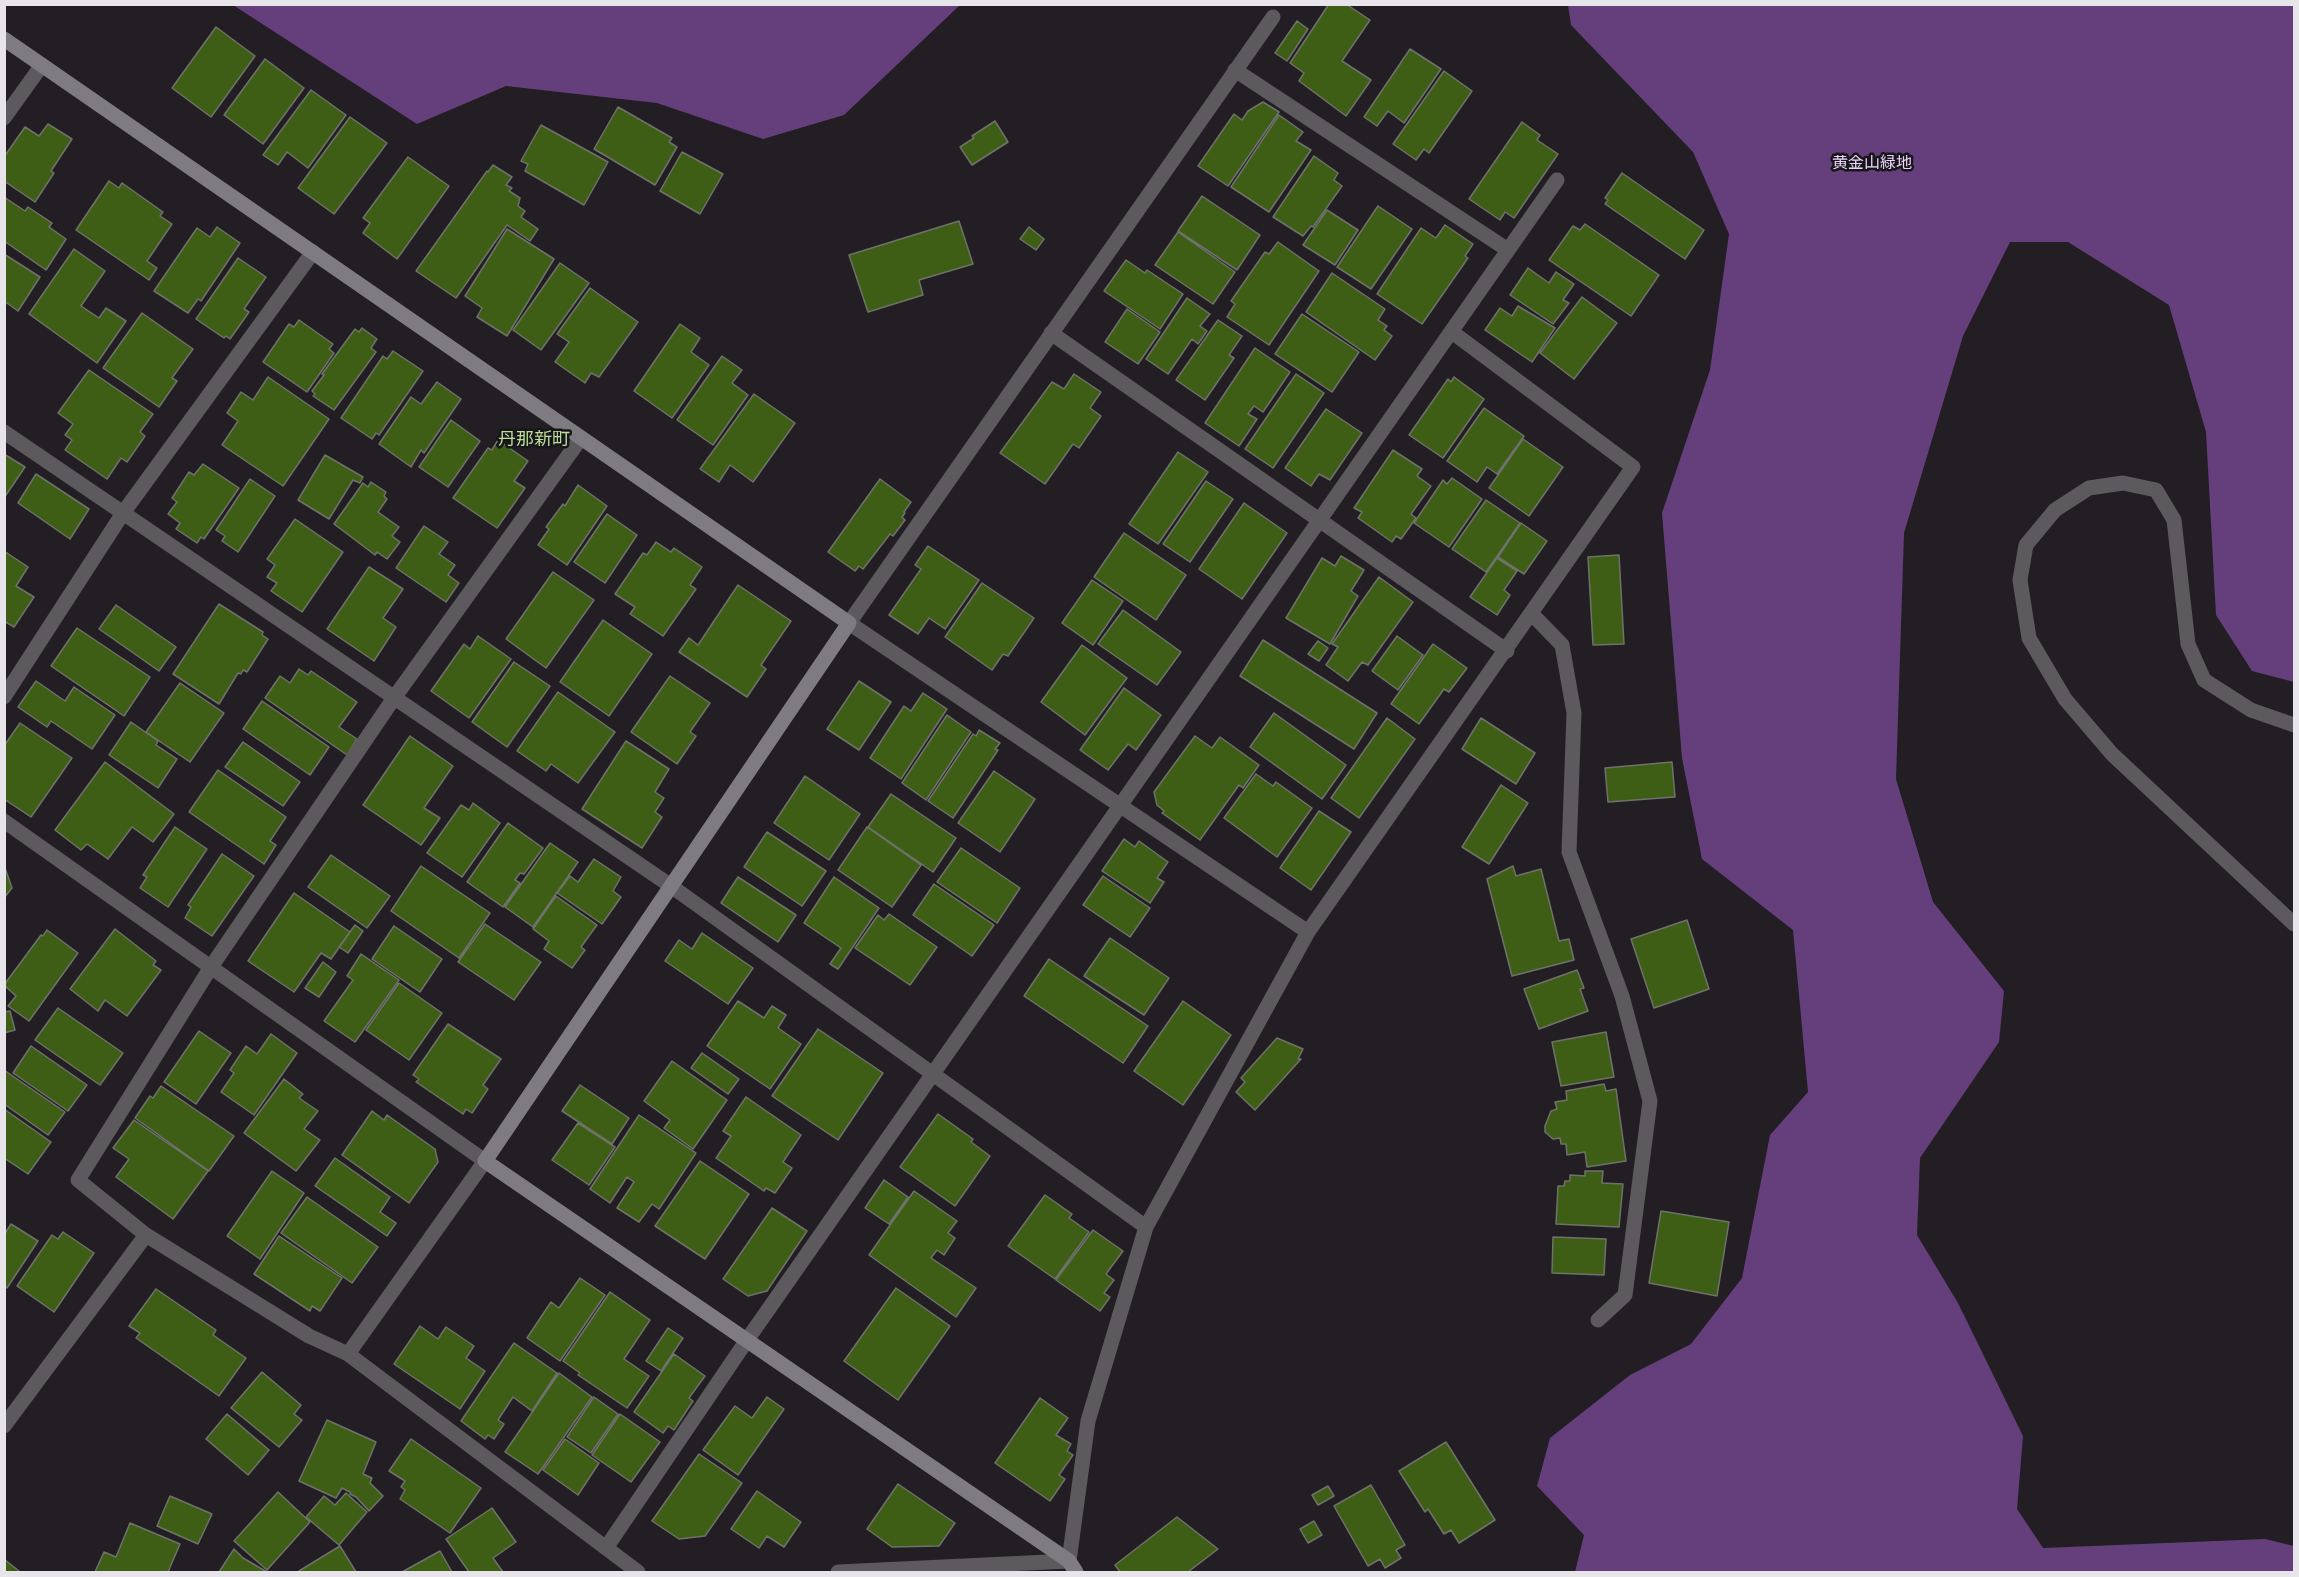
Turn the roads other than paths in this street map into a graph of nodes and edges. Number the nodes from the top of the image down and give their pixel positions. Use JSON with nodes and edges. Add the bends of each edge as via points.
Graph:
{"nodes":[{"id":1,"x":1273,"y":17,"type":"dead end"},
{"id":2,"x":4,"y":39,"type":"edge"},
{"id":3,"x":42,"y":65,"type":"junction"},
{"id":4,"x":1235,"y":70,"type":"junction"},
{"id":5,"x":4,"y":118,"type":"edge"},
{"id":6,"x":1557,"y":180,"type":"dead end"},
{"id":7,"x":1508,"y":250,"type":"junction"},
{"id":8,"x":313,"y":252,"type":"junction"},
{"id":9,"x":1452,"y":332,"type":"junction"},
{"id":10,"x":1051,"y":333,"type":"junction"},
{"id":11,"x":4,"y":432,"type":"edge"},
{"id":12,"x":581,"y":438,"type":"junction"},
{"id":13,"x":123,"y":513,"type":"junction"},
{"id":14,"x":1319,"y":520,"type":"junction"},
{"id":15,"x":1532,"y":614,"type":"junction"},
{"id":16,"x":849,"y":623,"type":"junction"},
{"id":17,"x":1507,"y":651,"type":"junction"},
{"id":18,"x":4,"y":697,"type":"edge"},
{"id":19,"x":394,"y":698,"type":"junction"},
{"id":20,"x":2295,"y":725,"type":"edge"},
{"id":21,"x":1120,"y":806,"type":"junction"},
{"id":22,"x":4,"y":821,"type":"edge"},
{"id":23,"x":671,"y":886,"type":"junction"},
{"id":24,"x":2295,"y":924,"type":"edge"},
{"id":25,"x":1308,"y":932,"type":"junction"},
{"id":26,"x":211,"y":967,"type":"junction"},
{"id":27,"x":933,"y":1074,"type":"junction"},
{"id":28,"x":485,"y":1161,"type":"junction"},
{"id":29,"x":1146,"y":1227,"type":"junction"},
{"id":30,"x":146,"y":1235,"type":"junction"},
{"id":31,"x":1598,"y":1320,"type":"dead end"},
{"id":32,"x":747,"y":1340,"type":"junction"},
{"id":33,"x":348,"y":1354,"type":"junction"},
{"id":34,"x":4,"y":1426,"type":"edge"},
{"id":35,"x":606,"y":1548,"type":"junction"},
{"id":36,"x":1073,"y":1567,"type":"edge"},
{"id":37,"x":638,"y":1572,"type":"edge"},
{"id":38,"x":838,"y":1572,"type":"edge"}],
"edges":[{"from":1,"to":4,"type":"street"},
{"from":2,"to":3,"type":"street"},
{"from":3,"to":5,"type":"street"},
{"from":3,"to":8,"type":"street"},
{"from":4,"to":7,"type":"street"},
{"from":4,"to":10,"type":"street"},
{"from":6,"to":7,"type":"street"},
{"from":7,"to":9,"type":"street"},
{"from":8,"to":12,"type":"street"},
{"from":8,"to":13,"type":"street"},
{"from":9,"to":14,"type":"street"},
{"from":9,"to":15,"type":"street","via":[[1633,467]]},
{"from":10,"to":14,"type":"street"},
{"from":10,"to":16,"type":"street"},
{"from":11,"to":13,"type":"street"},
{"from":12,"to":16,"type":"street"},
{"from":12,"to":19,"type":"street"},
{"from":13,"to":18,"type":"street"},
{"from":13,"to":19,"type":"street"},
{"from":14,"to":17,"type":"street"},
{"from":14,"to":21,"type":"street"},
{"from":15,"to":17,"type":"street"},
{"from":15,"to":31,"type":"street","via":[[1562,645],[1574,713],[1569,852],[1622,996],[1650,1101],[1625,1295]]},
{"from":16,"to":21,"type":"street"},
{"from":16,"to":23,"type":"street"},
{"from":17,"to":25,"type":"street"},
{"from":19,"to":23,"type":"street"},
{"from":19,"to":26,"type":"street"},
{"from":20,"to":24,"type":"street","via":[[2252,710],[2204,680],[2188,644],[2174,520],[2156,490],[2123,483],[2089,488],[2055,510],[2026,546],[2020,580],[2029,638],[2065,699],[2112,754]]},
{"from":21,"to":25,"type":"street"},
{"from":21,"to":27,"type":"street"},
{"from":22,"to":26,"type":"street"},
{"from":23,"to":27,"type":"street"},
{"from":23,"to":28,"type":"street"},
{"from":25,"to":29,"type":"street"},
{"from":26,"to":28,"type":"street"},
{"from":26,"to":30,"type":"street","via":[[78,1180]]},
{"from":27,"to":29,"type":"street"},
{"from":27,"to":32,"type":"street"},
{"from":28,"to":32,"type":"street"},
{"from":28,"to":33,"type":"street"},
{"from":29,"to":36,"type":"street","via":[[1088,1421]]},
{"from":30,"to":33,"type":"street","via":[[309,1336]]},
{"from":30,"to":34,"type":"street"},
{"from":32,"to":35,"type":"street"},
{"from":32,"to":36,"type":"street"},
{"from":33,"to":35,"type":"street"},
{"from":35,"to":37,"type":"street"},
{"from":36,"to":38,"type":"street"}]}
